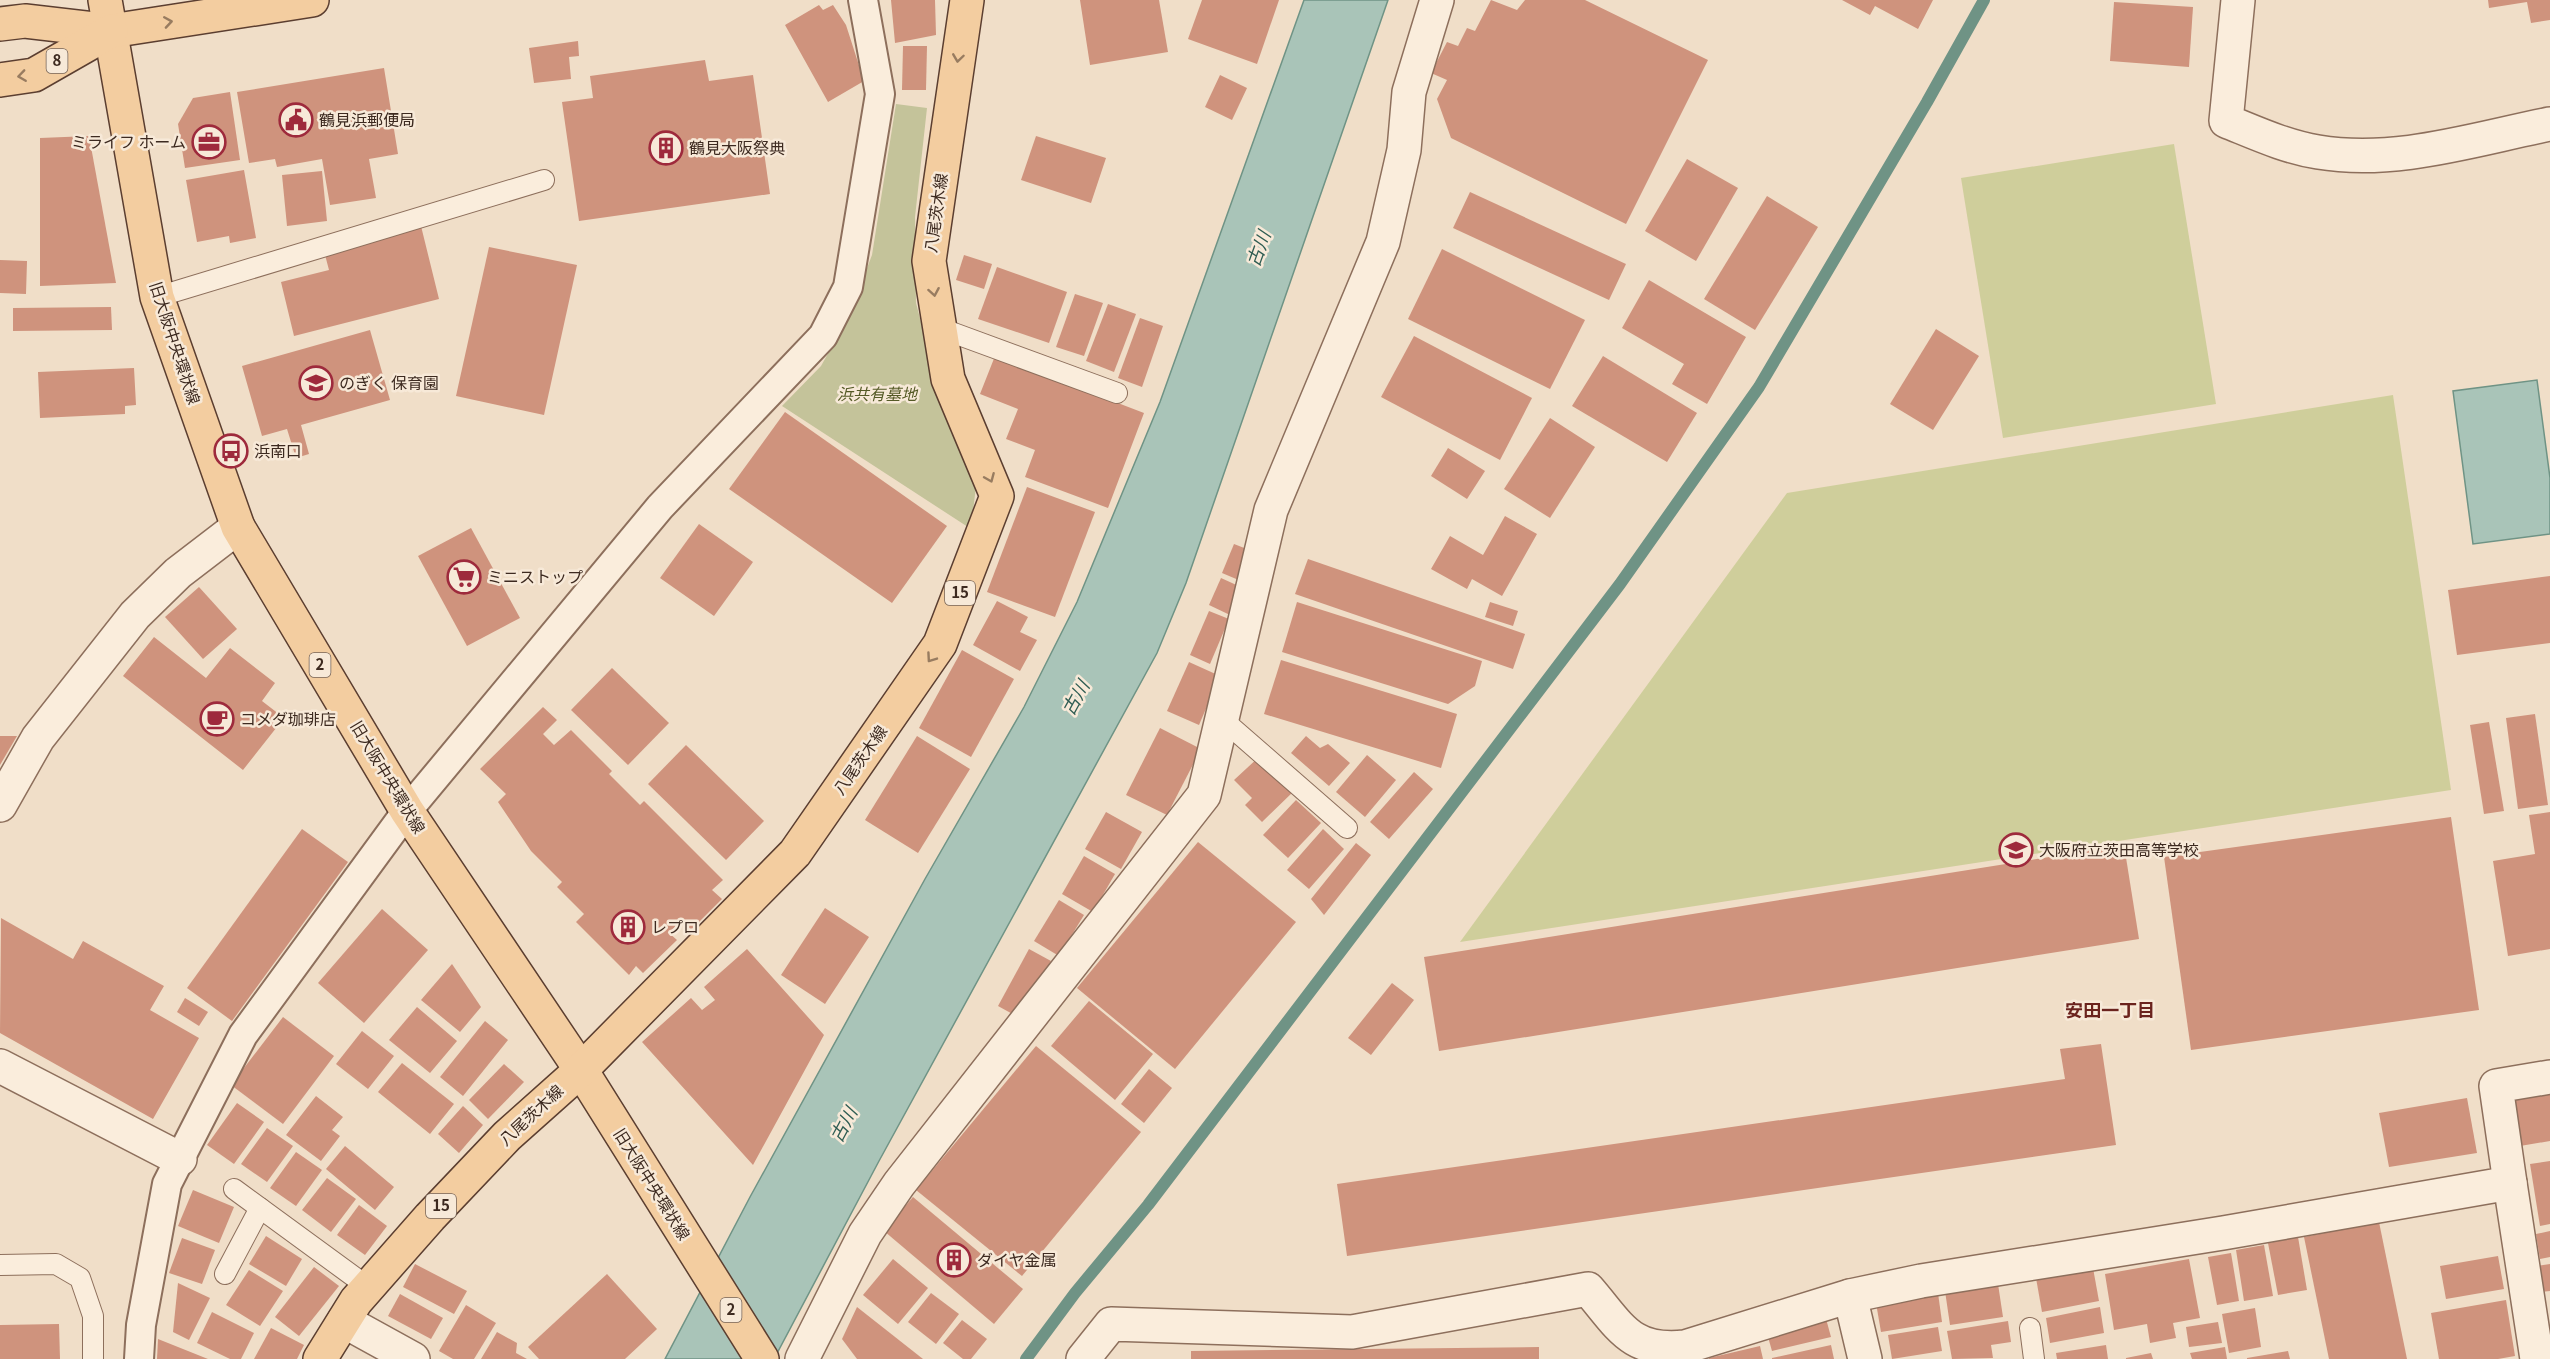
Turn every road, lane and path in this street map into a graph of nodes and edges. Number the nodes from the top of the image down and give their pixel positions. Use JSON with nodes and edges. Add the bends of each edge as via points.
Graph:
{"nodes":[{"id":1,"x":863,"y":0,"type":"edge"},
{"id":2,"x":967,"y":0,"type":"edge"},
{"id":3,"x":1437,"y":0,"type":"edge"},
{"id":4,"x":2238,"y":0,"type":"edge"},
{"id":5,"x":304,"y":1,"type":"edge"},
{"id":6,"x":108,"y":15,"type":"edge"},
{"id":7,"x":0,"y":24,"type":"edge"},
{"id":8,"x":0,"y":80,"type":"edge"},
{"id":9,"x":2550,"y":124,"type":"edge"},
{"id":10,"x":544,"y":180,"type":"dead end"},
{"id":11,"x":157,"y":297,"type":"junction"},
{"id":12,"x":940,"y":328,"type":"junction"},
{"id":13,"x":1117,"y":393,"type":"dead end"},
{"id":14,"x":238,"y":527,"type":"junction"},
{"id":15,"x":1222,"y":720,"type":"junction"},
{"id":16,"x":0,"y":805,"type":"edge"},
{"id":17,"x":407,"y":811,"type":"junction"},
{"id":18,"x":1347,"y":828,"type":"dead end"},
{"id":19,"x":0,"y":1066,"type":"edge"},
{"id":20,"x":581,"y":1070,"type":"junction"},
{"id":21,"x":2550,"y":1077,"type":"edge"},
{"id":22,"x":180,"y":1159,"type":"junction"},
{"id":23,"x":2510,"y":1183,"type":"junction"},
{"id":24,"x":234,"y":1189,"type":"dead end"},
{"id":25,"x":260,"y":1208,"type":"junction"},
{"id":26,"x":0,"y":1265,"type":"edge"},
{"id":27,"x":225,"y":1274,"type":"dead end"},
{"id":28,"x":368,"y":1287,"type":"junction"},
{"id":29,"x":1850,"y":1296,"type":"junction"},
{"id":30,"x":344,"y":1321,"type":"junction"},
{"id":31,"x":2030,"y":1328,"type":"dead end"},
{"id":32,"x":1660,"y":1354,"type":"edge"},
{"id":33,"x":93,"y":1359,"type":"edge"},
{"id":34,"x":139,"y":1359,"type":"edge"},
{"id":35,"x":320,"y":1359,"type":"edge"},
{"id":36,"x":413,"y":1359,"type":"edge"},
{"id":37,"x":762,"y":1359,"type":"edge"},
{"id":38,"x":802,"y":1359,"type":"edge"},
{"id":39,"x":1083,"y":1359,"type":"edge"},
{"id":40,"x":1865,"y":1359,"type":"edge"},
{"id":41,"x":2034,"y":1359,"type":"edge"},
{"id":42,"x":2537,"y":1359,"type":"edge"}],
"edges":[{"from":1,"to":17,"type":"street","via":[[880,94],[848,287],[823,336],[660,507]]},
{"from":2,"to":12,"type":"main road","name":"八尾茨木線","number":"15","one_way":true,"via":[[929,261]]},
{"from":3,"to":15,"type":"street","via":[[1409,92],[1404,150],[1383,242],[1271,510]]},
{"from":4,"to":9,"type":"street","via":[[2226,121],[2292,146],[2331,154],[2363,155],[2433,149]]},
{"from":6,"to":5,"type":"main road","number":"8","one_way":true},
{"from":6,"to":7,"type":"main road","number":"8"},
{"from":6,"to":8,"type":"main road","number":"8","one_way":true,"via":[[34,75]]},
{"from":6,"to":11,"type":"main road","name":"旧大阪中央環状線","number":"2"},
{"from":10,"to":11,"type":"lane"},
{"from":11,"to":14,"type":"main road","name":"旧大阪中央環状線","number":"2"},
{"from":12,"to":13,"type":"lane"},
{"from":12,"to":20,"type":"main road","name":"八尾茨木線","number":"15","one_way":true,"via":[[948,379],[998,496],[940,644],[795,854]]},
{"from":14,"to":16,"type":"street","via":[[178,573],[135,615],[38,738]]},
{"from":14,"to":17,"type":"main road","name":"旧大阪中央環状線","number":"2"},
{"from":15,"to":18,"type":"lane"},
{"from":15,"to":38,"type":"street","via":[[1204,795],[898,1184],[865,1234]]},
{"from":17,"to":20,"type":"main road","name":"旧大阪中央環状線","number":"2"},
{"from":17,"to":22,"type":"street","via":[[243,1035]]},
{"from":19,"to":22,"type":"street"},
{"from":20,"to":28,"type":"main road","name":"八尾茨木線","number":"15","via":[[507,1136]]},
{"from":20,"to":37,"type":"main road","name":"旧大阪中央環状線","number":"2"},
{"from":21,"to":23,"type":"street","via":[[2496,1086]]},
{"from":22,"to":34,"type":"street","via":[[167,1184],[141,1325]]},
{"from":23,"to":29,"type":"street"},
{"from":23,"to":42,"type":"street"},
{"from":24,"to":25,"type":"lane"},
{"from":25,"to":27,"type":"lane"},
{"from":25,"to":28,"type":"lane"},
{"from":26,"to":33,"type":"lane","via":[[56,1264],[80,1278],[93,1316]]},
{"from":28,"to":30,"type":"main road","name":"八尾茨木線","number":"15"},
{"from":29,"to":32,"type":"street"},
{"from":29,"to":40,"type":"street"},
{"from":30,"to":35,"type":"main road","name":"八尾茨木線","number":"15"},
{"from":30,"to":36,"type":"street"},
{"from":31,"to":41,"type":"lane"},
{"from":32,"to":39,"type":"street","via":[[1631,1339],[1588,1288],[1352,1332],[1111,1324]]}]}
